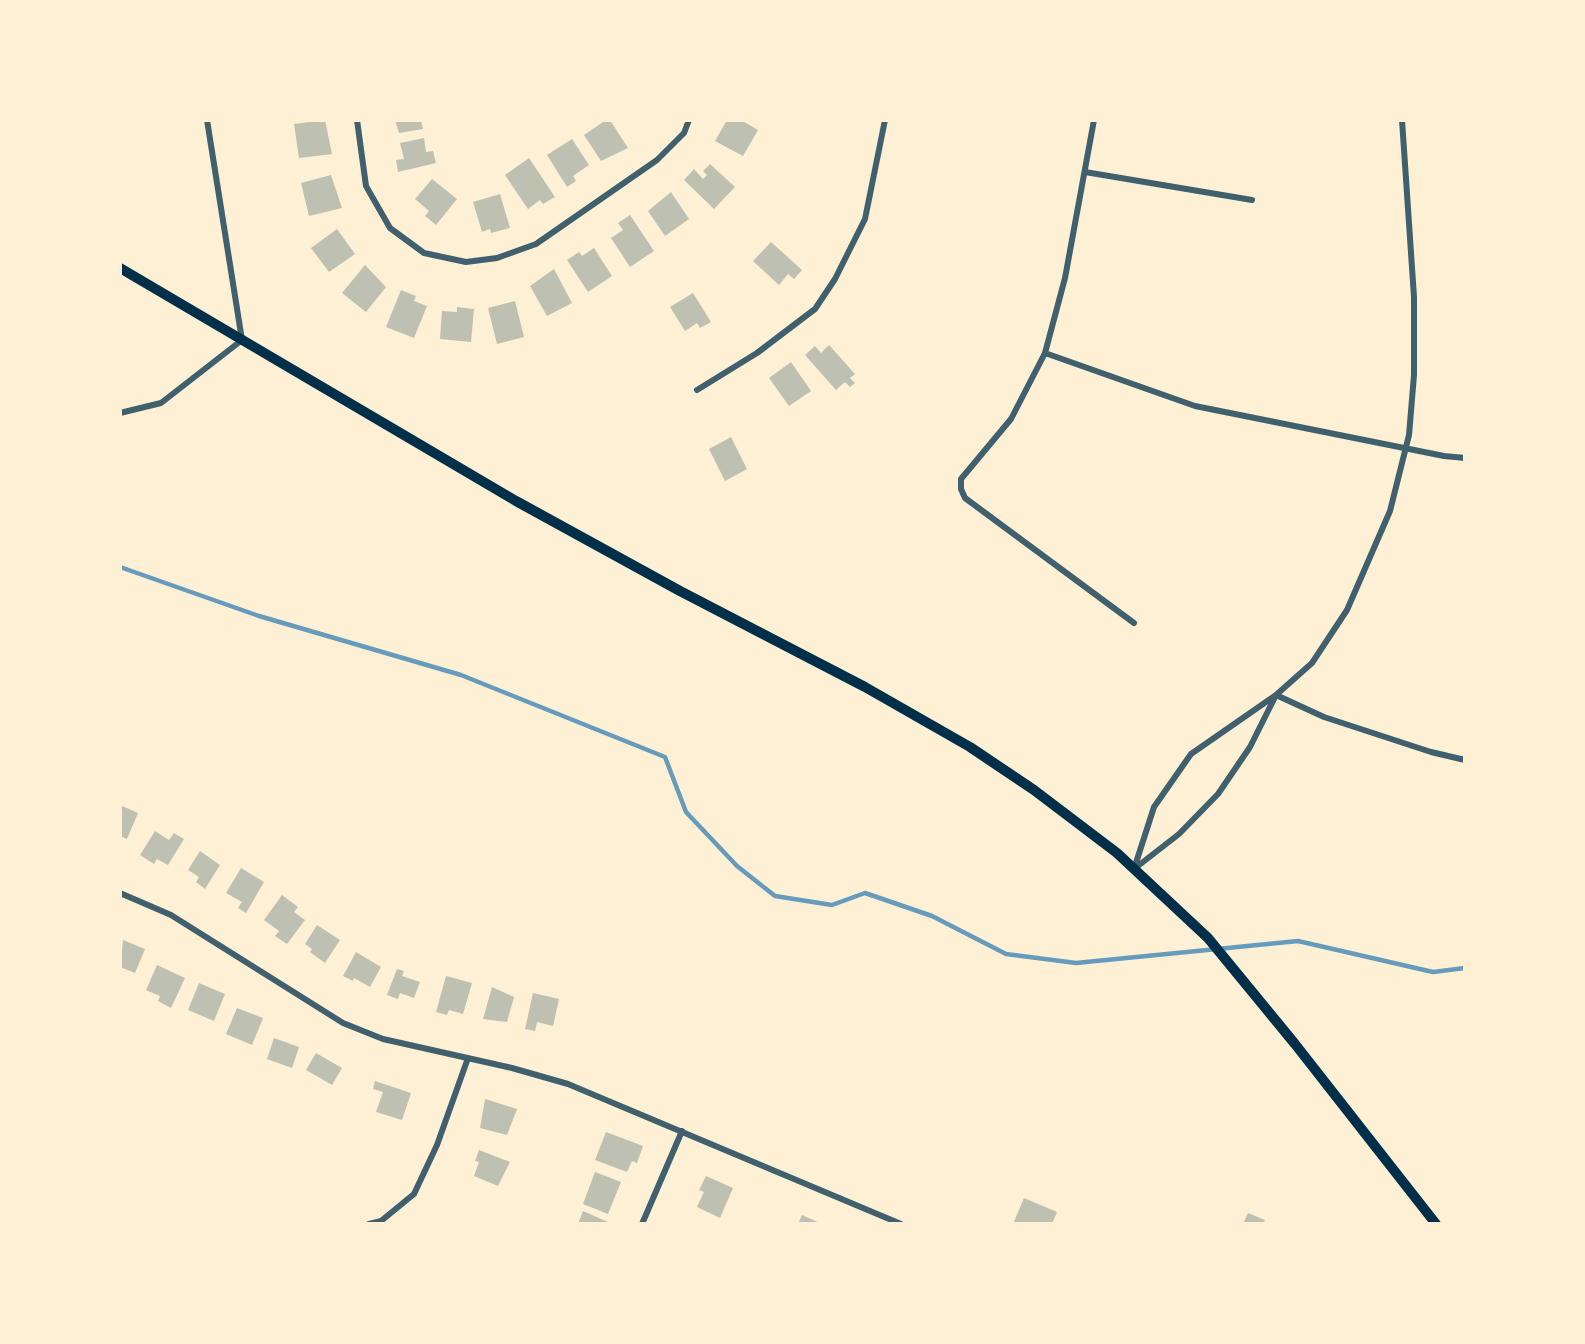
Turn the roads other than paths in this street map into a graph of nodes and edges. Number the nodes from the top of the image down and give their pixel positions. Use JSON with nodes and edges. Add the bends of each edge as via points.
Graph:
{"nodes":[{"id":1,"x":207,"y":120,"type":"edge"},
{"id":2,"x":357,"y":120,"type":"edge"},
{"id":3,"x":689,"y":120,"type":"edge"},
{"id":4,"x":885,"y":120,"type":"edge"},
{"id":5,"x":1094,"y":120,"type":"edge"},
{"id":6,"x":1402,"y":120,"type":"edge"},
{"id":7,"x":1085,"y":172,"type":"junction"},
{"id":8,"x":1252,"y":200,"type":"dead end"},
{"id":9,"x":120,"y":268,"type":"edge"},
{"id":10,"x":242,"y":340,"type":"junction"},
{"id":11,"x":1045,"y":353,"type":"junction"},
{"id":12,"x":697,"y":390,"type":"dead end"},
{"id":13,"x":120,"y":413,"type":"edge"},
{"id":14,"x":1406,"y":448,"type":"junction"},
{"id":15,"x":1465,"y":458,"type":"edge"},
{"id":16,"x":1134,"y":623,"type":"dead end"},
{"id":17,"x":1276,"y":695,"type":"junction"},
{"id":18,"x":1465,"y":760,"type":"edge"},
{"id":19,"x":1134,"y":869,"type":"junction"},
{"id":20,"x":120,"y":893,"type":"edge"},
{"id":21,"x":468,"y":1058,"type":"junction"},
{"id":22,"x":682,"y":1131,"type":"junction"},
{"id":23,"x":885,"y":1221,"type":"edge"},
{"id":24,"x":369,"y":1224,"type":"edge"},
{"id":25,"x":642,"y":1224,"type":"edge"},
{"id":26,"x":901,"y":1224,"type":"edge"},
{"id":27,"x":1436,"y":1224,"type":"edge"}],
"edges":[{"from":1,"to":10,"type":"street"},
{"from":2,"to":3,"type":"street","via":[[366,186],[390,228],[424,253],[466,262],[497,258],[536,244],[657,160],[684,133]]},
{"from":4,"to":12,"type":"street","via":[[865,219],[835,279],[814,309],[757,353]]},
{"from":5,"to":7,"type":"street"},
{"from":6,"to":14,"type":"street","via":[[1414,297],[1414,375]]},
{"from":7,"to":8,"type":"street"},
{"from":7,"to":11,"type":"street","via":[[1065,278]]},
{"from":9,"to":10,"type":"main road"},
{"from":10,"to":13,"type":"street","via":[[161,403]]},
{"from":10,"to":19,"type":"main road","via":[[516,501],[970,747],[1034,790]]},
{"from":11,"to":14,"type":"street","via":[[1195,406]]},
{"from":11,"to":16,"type":"street","via":[[1011,419],[961,479],[961,489],[965,498]]},
{"from":14,"to":15,"type":"street"},
{"from":14,"to":17,"type":"street","via":[[1390,510],[1347,610],[1312,663]]},
{"from":17,"to":18,"type":"street","via":[[1324,717]]},
{"from":17,"to":19,"type":"street","via":[[1250,747],[1218,794],[1179,834]]},
{"from":17,"to":19,"type":"street","via":[[1191,754],[1154,807]]},
{"from":19,"to":27,"type":"main road","via":[[1231,964]]},
{"from":20,"to":21,"type":"street","via":[[171,915],[343,1023],[383,1039]]},
{"from":21,"to":22,"type":"street","via":[[568,1084]]},
{"from":21,"to":24,"type":"street","via":[[437,1145],[414,1194],[381,1221]]},
{"from":22,"to":23,"type":"street"},
{"from":22,"to":25,"type":"street"},
{"from":23,"to":26,"type":"street"}]}
